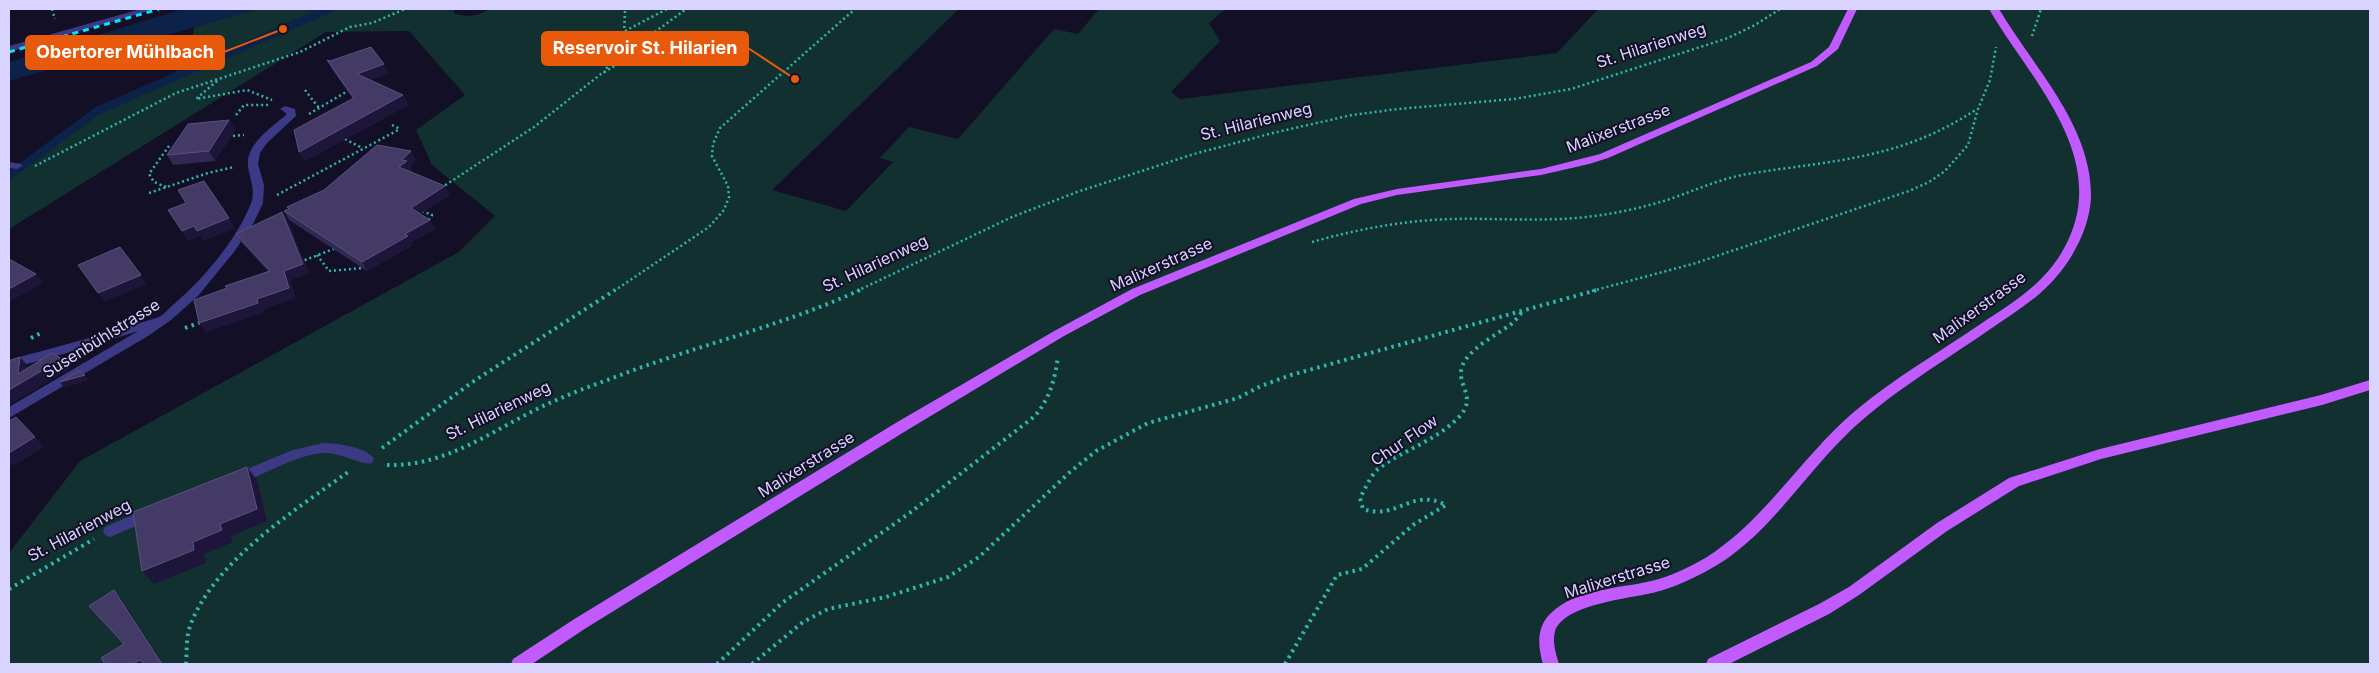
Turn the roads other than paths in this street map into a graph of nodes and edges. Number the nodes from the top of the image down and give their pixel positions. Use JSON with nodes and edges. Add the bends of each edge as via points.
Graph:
{"nodes":[{"id":1,"x":150,"y":9,"type":"edge"},
{"id":2,"x":1852,"y":9,"type":"edge"},
{"id":3,"x":1994,"y":9,"type":"edge"},
{"id":4,"x":9,"y":49,"type":"edge"},
{"id":5,"x":287,"y":114,"type":"road end"},
{"id":6,"x":168,"y":317,"type":"junction"},
{"id":7,"x":9,"y":364,"type":"edge"},
{"id":8,"x":2370,"y":384,"type":"edge"},
{"id":9,"x":9,"y":412,"type":"edge"},
{"id":10,"x":367,"y":459,"type":"road end"},
{"id":11,"x":227,"y":483,"type":"edge"},
{"id":12,"x":164,"y":508,"type":"edge"},
{"id":13,"x":110,"y":531,"type":"road end"},
{"id":14,"x":519,"y":664,"type":"edge"},
{"id":15,"x":1551,"y":664,"type":"edge"},
{"id":16,"x":1714,"y":664,"type":"edge"}],
"edges":[{"from":1,"to":4,"type":"street"},
{"from":2,"to":14,"type":"main road","name":"Malixerstrasse","via":[[1833,49],[1814,64],[1604,156],[1541,172],[1397,192],[1358,201],[1149,287],[1060,333],[904,425]]},
{"from":3,"to":15,"type":"main road","name":"Malixerstrasse","via":[[2062,117],[2083,168],[2085,198],[2082,216],[2078,233],[2065,257],[2041,285],[2009,311],[1860,415],[1828,444],[1756,525],[1720,555],[1672,580],[1584,602],[1561,613],[1548,630],[1546,642]]},
{"from":5,"to":6,"type":"street","name":"Susenbühlstrasse","via":[[255,153],[253,164],[259,185],[256,205],[247,224],[194,294]]},
{"from":6,"to":7,"type":"street"},
{"from":6,"to":9,"type":"street","name":"Susenbühlstrasse"},
{"from":8,"to":16,"type":"main road","via":[[2322,400],[2100,454],[2014,482],[1949,522],[1854,591]]},
{"from":10,"to":11,"type":"street","via":[[343,449],[322,448],[303,452]]},
{"from":12,"to":13,"type":"street","name":"St. Hilarienweg"}]}
